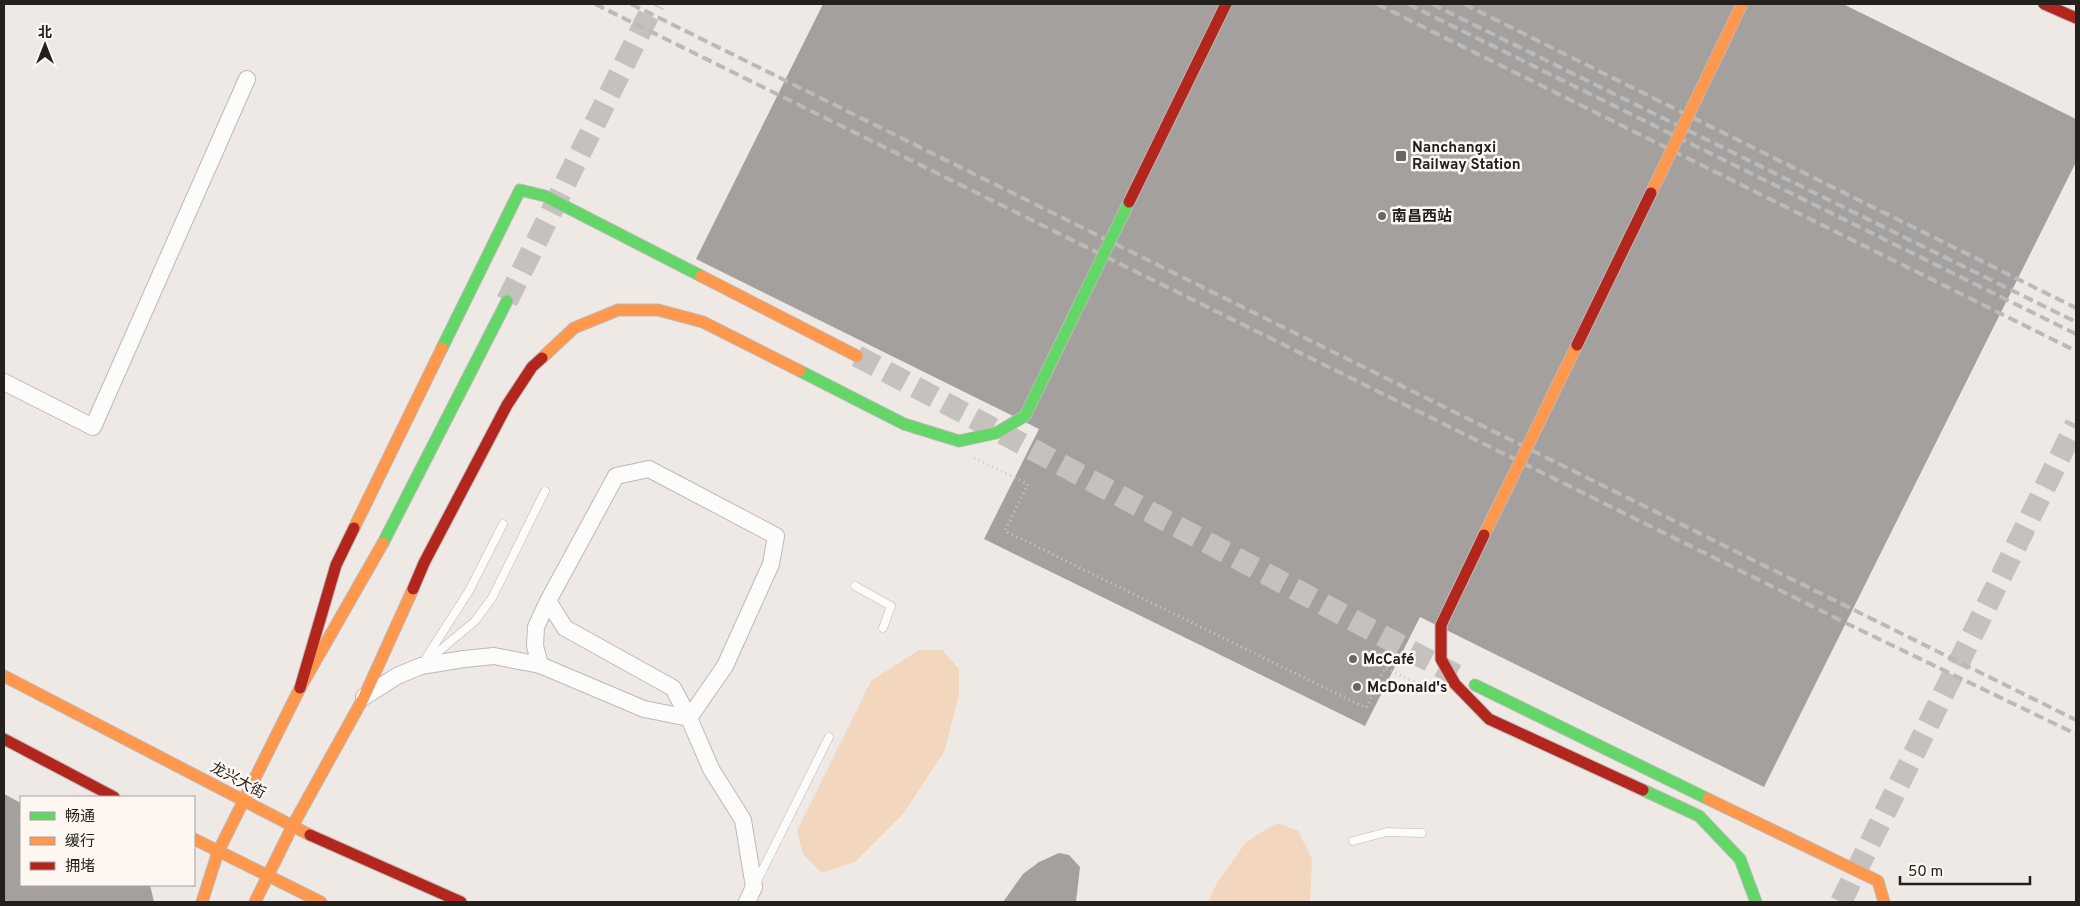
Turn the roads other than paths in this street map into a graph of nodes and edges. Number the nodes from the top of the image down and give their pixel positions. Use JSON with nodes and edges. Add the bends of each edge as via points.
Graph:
{"nodes":[{"id":1,"x":1226,"y":4,"type":"edge"},
{"id":2,"x":1742,"y":4,"type":"edge"},
{"id":3,"x":2044,"y":4,"type":"edge"},
{"id":4,"x":2076,"y":18,"type":"edge"},
{"id":5,"x":247,"y":78,"type":"dead end"},
{"id":6,"x":507,"y":301,"type":"tunnel mouth"},
{"id":7,"x":857,"y":356,"type":"tunnel mouth"},
{"id":8,"x":4,"y":382,"type":"edge"},
{"id":9,"x":545,"y":490,"type":"dead end"},
{"id":10,"x":503,"y":524,"type":"dead end"},
{"id":11,"x":855,"y":586,"type":"dead end"},
{"id":12,"x":548,"y":601,"type":"junction"},
{"id":13,"x":883,"y":628,"type":"dead end"},
{"id":14,"x":540,"y":665,"type":"junction"},
{"id":15,"x":421,"y":666,"type":"junction"},
{"id":16,"x":4,"y":676,"type":"edge"},
{"id":17,"x":1475,"y":685,"type":"dead end"},
{"id":18,"x":300,"y":688,"type":"junction"},
{"id":19,"x":364,"y":697,"type":"junction"},
{"id":20,"x":690,"y":718,"type":"junction"},
{"id":21,"x":829,"y":738,"type":"dead end"},
{"id":22,"x":4,"y":739,"type":"edge"},
{"id":23,"x":112,"y":796,"type":"edge"},
{"id":24,"x":244,"y":800,"type":"junction"},
{"id":25,"x":292,"y":827,"type":"junction"},
{"id":26,"x":1422,"y":834,"type":"dead end"},
{"id":27,"x":195,"y":840,"type":"edge"},
{"id":28,"x":1353,"y":841,"type":"dead end"},
{"id":29,"x":218,"y":852,"type":"junction"},
{"id":30,"x":268,"y":877,"type":"junction"},
{"id":31,"x":754,"y":887,"type":"junction"},
{"id":32,"x":202,"y":902,"type":"edge"},
{"id":33,"x":255,"y":902,"type":"edge"},
{"id":34,"x":321,"y":902,"type":"edge"},
{"id":35,"x":462,"y":902,"type":"edge"},
{"id":36,"x":747,"y":902,"type":"edge"},
{"id":37,"x":1756,"y":902,"type":"edge"},
{"id":38,"x":1885,"y":902,"type":"edge"}],
"edges":[{"from":1,"to":19,"type":"street","bridge":true,"via":[[1025,416],[996,433],[959,441],[904,424],[703,322],[658,310],[618,310],[574,328],[532,367],[507,405],[424,562]]},
{"from":2,"to":37,"type":"street","bridge":true,"via":[[1440,625],[1441,659],[1455,684],[1490,719],[1699,816],[1740,859]]},
{"from":3,"to":4,"type":"street"},
{"from":5,"to":8,"type":"street","via":[[93,427]]},
{"from":6,"to":18,"type":"street","via":[[375,559]]},
{"from":7,"to":18,"type":"street","via":[[545,196],[520,190],[336,565]]},
{"from":9,"to":15,"type":"lane","via":[[492,598],[475,621]]},
{"from":10,"to":15,"type":"lane","via":[[469,591]]},
{"from":11,"to":13,"type":"lane","via":[[891,606]]},
{"from":12,"to":14,"type":"street","via":[[536,627],[535,646]]},
{"from":12,"to":20,"type":"street","via":[[565,628],[673,688]]},
{"from":12,"to":20,"type":"street","via":[[616,476],[649,469],[776,536],[771,564],[725,666]]},
{"from":14,"to":15,"type":"street","via":[[494,656]]},
{"from":14,"to":20,"type":"street","via":[[644,709]]},
{"from":15,"to":19,"type":"street","via":[[397,676]]},
{"from":16,"to":24,"type":"street","name":"龙兴大街"},
{"from":17,"to":38,"type":"street","via":[[1878,881]]},
{"from":18,"to":24,"type":"street"},
{"from":19,"to":25,"type":"street"},
{"from":20,"to":31,"type":"street","via":[[711,769],[743,820]]},
{"from":21,"to":31,"type":"lane"},
{"from":22,"to":23,"type":"street"},
{"from":24,"to":25,"type":"street","name":"龙兴大街"},
{"from":24,"to":29,"type":"street"},
{"from":25,"to":30,"type":"street"},
{"from":25,"to":35,"type":"street","name":"龙兴大街"},
{"from":26,"to":28,"type":"lane","via":[[1388,832]]},
{"from":27,"to":29,"type":"street"},
{"from":29,"to":30,"type":"street"},
{"from":29,"to":32,"type":"street"},
{"from":30,"to":33,"type":"street"},
{"from":30,"to":34,"type":"street"},
{"from":31,"to":36,"type":"street"}]}
